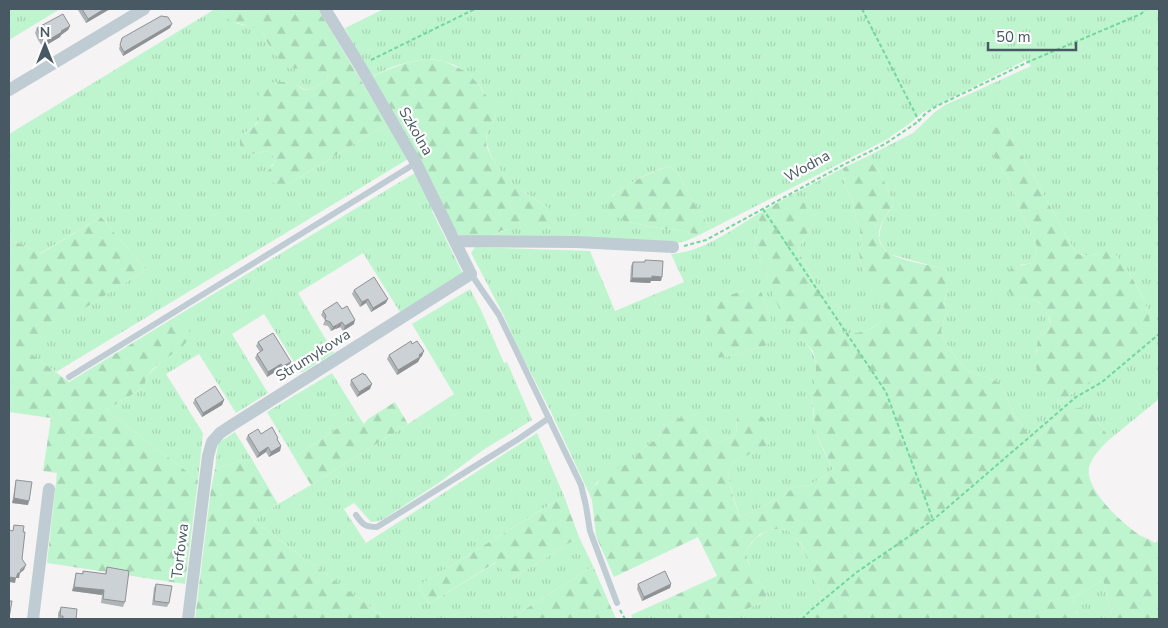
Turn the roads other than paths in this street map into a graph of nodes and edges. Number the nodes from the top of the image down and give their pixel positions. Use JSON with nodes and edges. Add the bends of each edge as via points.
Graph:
{"nodes":[{"id":1,"x":144,"y":9,"type":"edge"},
{"id":2,"x":324,"y":9,"type":"edge"},
{"id":3,"x":9,"y":90,"type":"edge"},
{"id":4,"x":416,"y":163,"type":"junction"},
{"id":5,"x":456,"y":241,"type":"junction"},
{"id":6,"x":673,"y":247,"type":"road end"},
{"id":7,"x":472,"y":274,"type":"junction"},
{"id":8,"x":69,"y":377,"type":"dead end"},
{"id":9,"x":549,"y":418,"type":"junction"},
{"id":10,"x":204,"y":486,"type":"joint"},
{"id":11,"x":49,"y":489,"type":"dead end"},
{"id":12,"x":356,"y":515,"type":"dead end"},
{"id":13,"x":617,"y":603,"type":"dead end"},
{"id":14,"x":33,"y":619,"type":"edge"},
{"id":15,"x":188,"y":619,"type":"edge"}],
"edges":[{"from":1,"to":3,"type":"street"},
{"from":2,"to":4,"type":"street","name":"Szkolna"},
{"from":4,"to":5,"type":"street","name":"Szkolna"},
{"from":4,"to":8,"type":"lane"},
{"from":5,"to":6,"type":"street"},
{"from":5,"to":7,"type":"street","name":"Szkolna"},
{"from":7,"to":9,"type":"lane","via":[[499,315]]},
{"from":7,"to":10,"type":"street","name":"Strumykowa","via":[[220,433],[212,442]]},
{"from":9,"to":12,"type":"lane","via":[[377,527],[368,527]]},
{"from":9,"to":13,"type":"lane","via":[[581,485],[590,531]]},
{"from":10,"to":15,"type":"street","name":"Torfowa"},
{"from":11,"to":14,"type":"street"}]}
